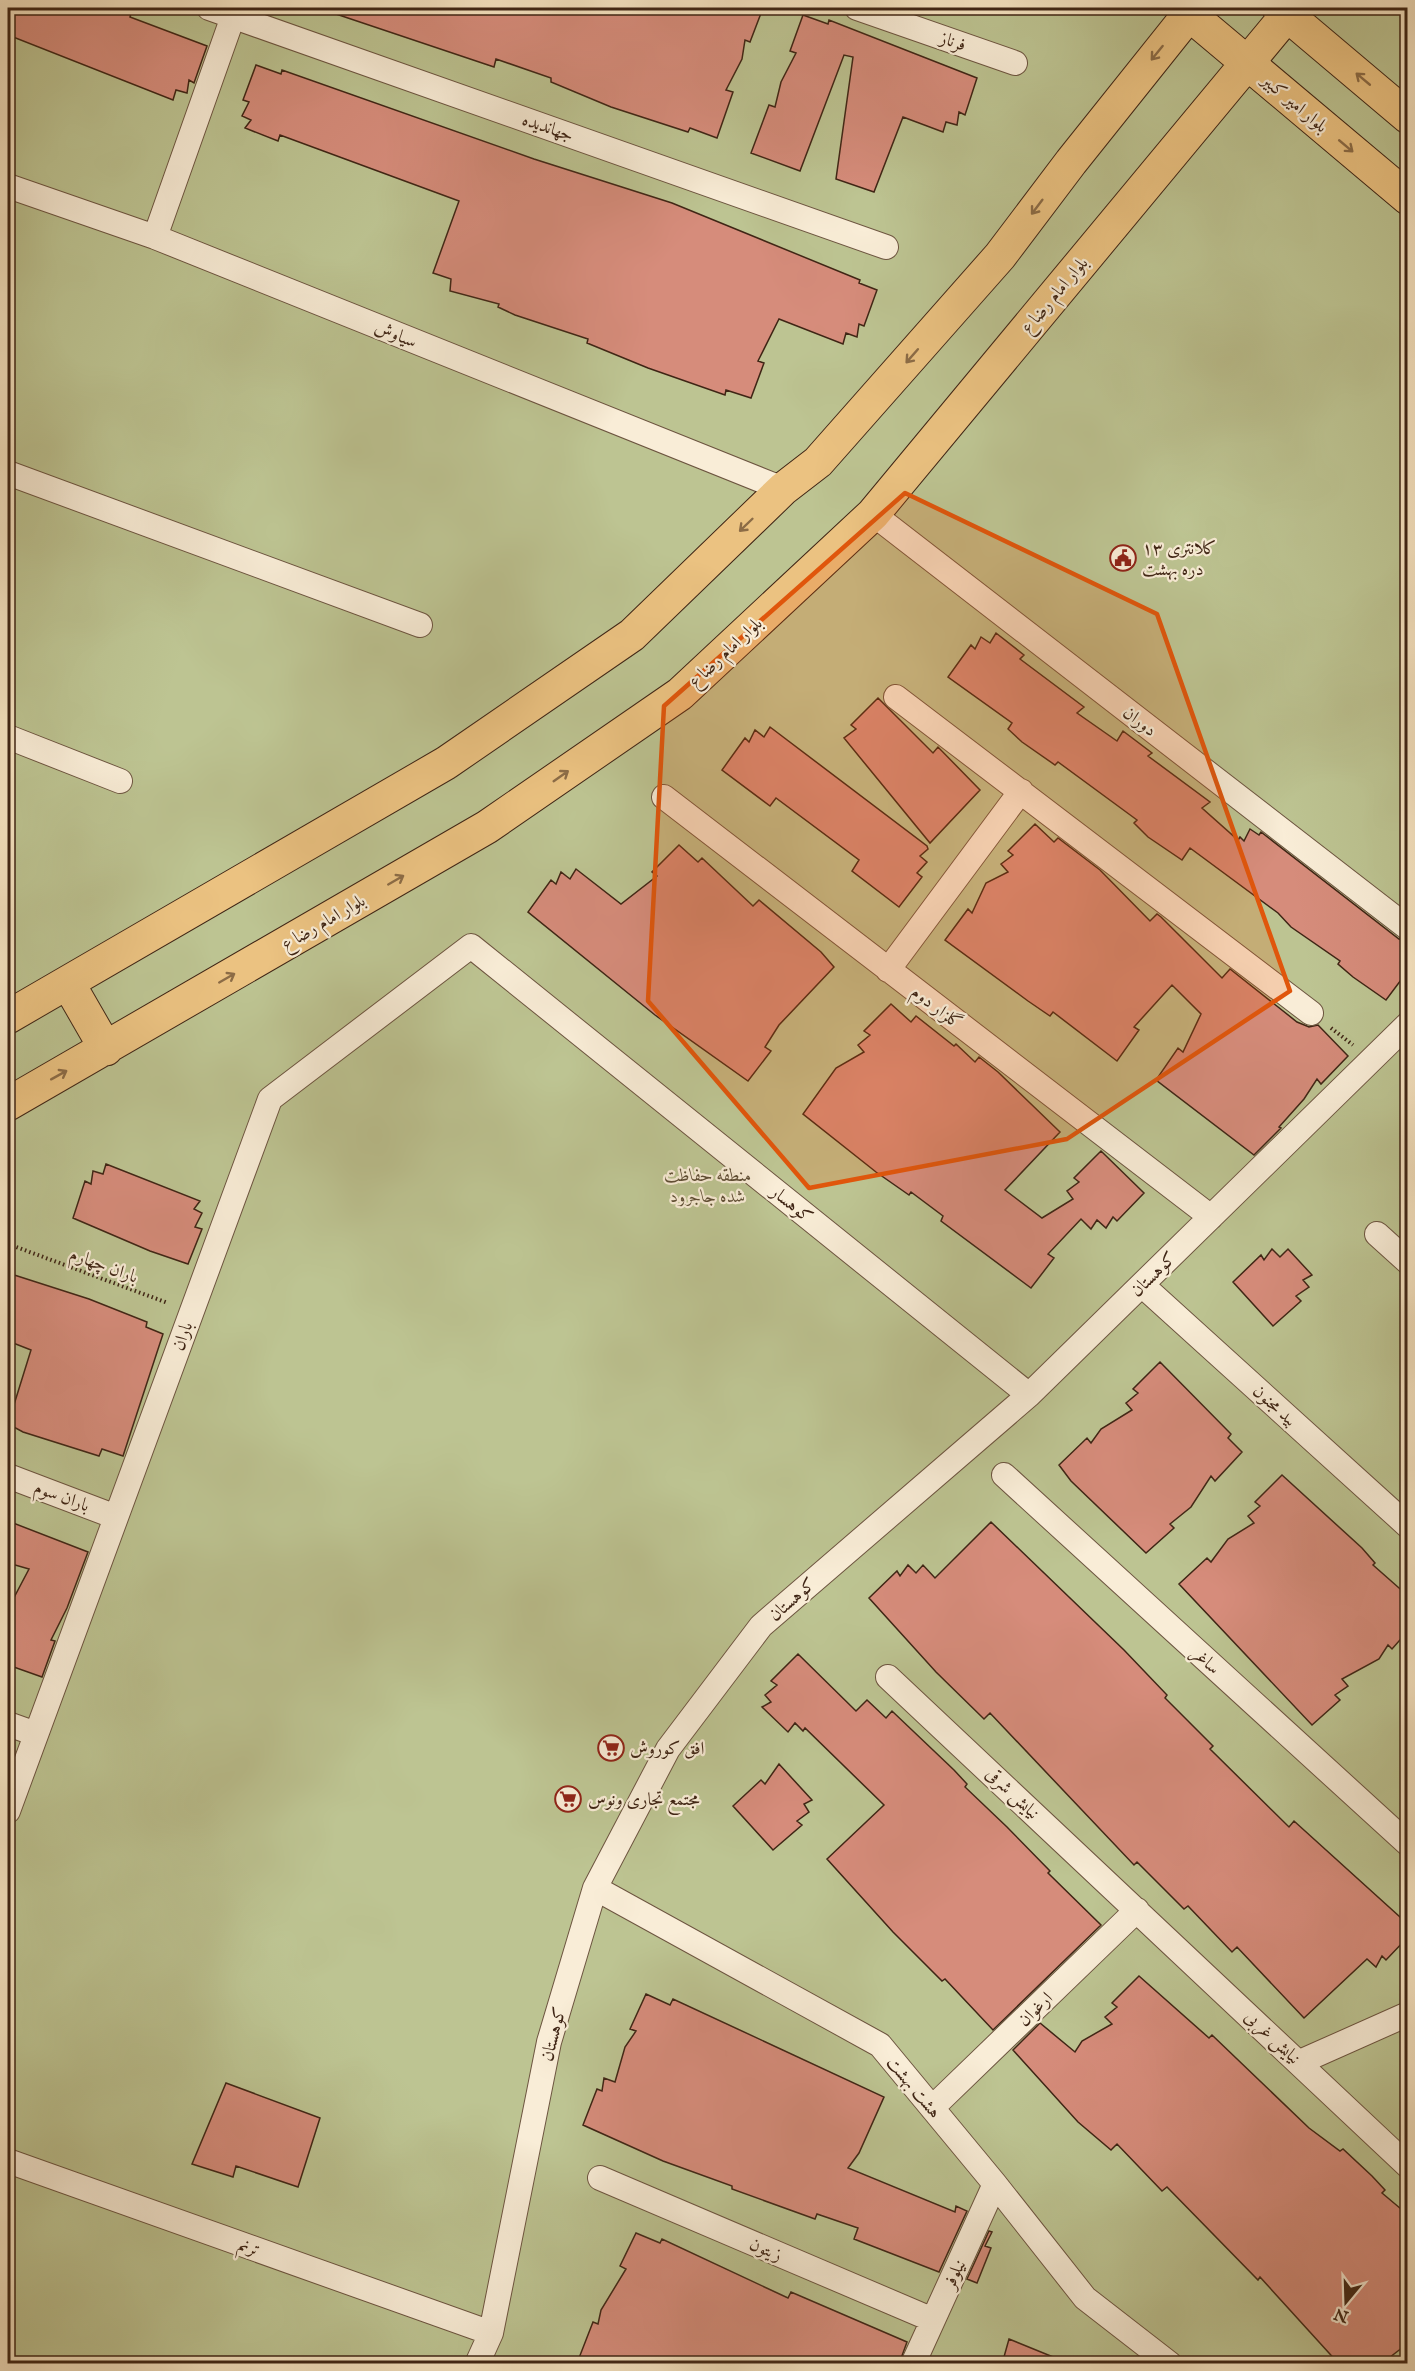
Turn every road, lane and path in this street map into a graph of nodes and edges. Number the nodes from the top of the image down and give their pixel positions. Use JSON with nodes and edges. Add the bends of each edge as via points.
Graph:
{"nodes":[{"id":1,"x":209,"y":8,"type":"edge"},
{"id":2,"x":857,"y":8,"type":"edge"},
{"id":3,"x":1188,"y":9,"type":"edge"},
{"id":4,"x":1285,"y":10,"type":"edge"},
{"id":5,"x":235,"y":12,"type":"edge"},
{"id":6,"x":1248,"y":62,"type":"junction"},
{"id":7,"x":1015,"y":63,"type":"dead end"},
{"id":8,"x":1407,"y":117,"type":"edge"},
{"id":9,"x":8,"y":186,"type":"edge"},
{"id":10,"x":1407,"y":198,"type":"edge"},
{"id":11,"x":155,"y":237,"type":"junction"},
{"id":12,"x":886,"y":247,"type":"dead end"},
{"id":13,"x":8,"y":473,"type":"edge"},
{"id":14,"x":783,"y":489,"type":"junction"},
{"id":15,"x":873,"y":514,"type":"junction"},
{"id":16,"x":420,"y":625,"type":"dead end"},
{"id":17,"x":896,"y":697,"type":"dead end"},
{"id":18,"x":8,"y":737,"type":"edge"},
{"id":19,"x":120,"y":781,"type":"dead end"},
{"id":20,"x":1021,"y":791,"type":"junction"},
{"id":21,"x":664,"y":797,"type":"dead end"},
{"id":22,"x":1407,"y":928,"type":"edge"},
{"id":23,"x":471,"y":946,"type":"joint"},
{"id":24,"x":888,"y":970,"type":"junction"},
{"id":25,"x":68,"y":983,"type":"junction"},
{"id":26,"x":1311,"y":1013,"type":"joint"},
{"id":27,"x":8,"y":1017,"type":"edge"},
{"id":28,"x":1407,"y":1024,"type":"edge"},
{"id":29,"x":106,"y":1048,"type":"junction"},
{"id":30,"x":1372,"y":1059,"type":"junction"},
{"id":31,"x":8,"y":1104,"type":"edge"},
{"id":32,"x":1211,"y":1217,"type":"junction"},
{"id":33,"x":1377,"y":1234,"type":"dead end"},
{"id":34,"x":8,"y":1244,"type":"edge"},
{"id":35,"x":1407,"y":1262,"type":"edge"},
{"id":36,"x":1142,"y":1285,"type":"junction"},
{"id":37,"x":191,"y":1312,"type":"junction"},
{"id":38,"x":1029,"y":1395,"type":"junction"},
{"id":39,"x":1004,"y":1475,"type":"dead end"},
{"id":40,"x":8,"y":1476,"type":"edge"},
{"id":41,"x":116,"y":1516,"type":"junction"},
{"id":42,"x":1407,"y":1526,"type":"edge"},
{"id":43,"x":888,"y":1677,"type":"dead end"},
{"id":44,"x":8,"y":1724,"type":"edge"},
{"id":45,"x":36,"y":1734,"type":"junction"},
{"id":46,"x":8,"y":1811,"type":"edge"},
{"id":47,"x":1407,"y":1844,"type":"edge"},
{"id":48,"x":595,"y":1888,"type":"junction"},
{"id":49,"x":1137,"y":1910,"type":"junction"},
{"id":50,"x":1407,"y":2014,"type":"edge"},
{"id":51,"x":1300,"y":2062,"type":"junction"},
{"id":52,"x":932,"y":2108,"type":"junction"},
{"id":53,"x":8,"y":2161,"type":"edge"},
{"id":54,"x":1407,"y":2166,"type":"edge"},
{"id":55,"x":600,"y":2178,"type":"dead end"},
{"id":56,"x":995,"y":2184,"type":"junction"},
{"id":57,"x":933,"y":2320,"type":"junction"},
{"id":58,"x":491,"y":2333,"type":"junction"},
{"id":59,"x":477,"y":2364,"type":"edge"},
{"id":60,"x":913,"y":2364,"type":"edge"},
{"id":61,"x":1170,"y":2364,"type":"edge"}],
"edges":[{"from":1,"to":5,"type":"street","name":"جهاندیده"},
{"from":2,"to":7,"type":"street","name":"فرناز"},
{"from":3,"to":6,"type":"main road","name":"بلوار امیر کبیر"},
{"from":3,"to":14,"type":"main road","one_way":true,"via":[[1000,256],[818,462]]},
{"from":4,"to":6,"type":"main road","name":"بلوار امام رضا ع"},
{"from":8,"to":4,"type":"main road","one_way":true},
{"from":5,"to":11,"type":"street"},
{"from":5,"to":12,"type":"street","name":"جهاندیده"},
{"from":6,"to":10,"type":"main road","name":"بلوار امیر کبیر","one_way":true},
{"from":6,"to":15,"type":"main road","name":"بلوار امام رضا ع"},
{"from":9,"to":11,"type":"street","name":"سیاوش"},
{"from":11,"to":14,"type":"street","name":"سیاوش"},
{"from":13,"to":16,"type":"street"},
{"from":14,"to":25,"type":"main road","one_way":true,"via":[[632,634],[446,763]]},
{"from":15,"to":22,"type":"street","name":"دوران"},
{"from":29,"to":15,"type":"main road","name":"بلوار امام رضا ع","one_way":true,"via":[[487,827],[680,694]]},
{"from":17,"to":20,"type":"street"},
{"from":18,"to":19,"type":"street"},
{"from":20,"to":24,"type":"street"},
{"from":20,"to":26,"type":"street"},
{"from":21,"to":24,"type":"street","name":"گلزار دوم"},
{"from":23,"to":37,"type":"street","name":"باران","via":[[270,1099]]},
{"from":23,"to":38,"type":"street","name":"کوهسار"},
{"from":24,"to":32,"type":"street","name":"گلزار دوم"},
{"from":25,"to":27,"type":"main road"},
{"from":25,"to":29,"type":"main road"},
{"from":26,"to":30,"type":"path"},
{"from":28,"to":30,"type":"street","name":"کوهستان"},
{"from":31,"to":29,"type":"main road","name":"بلوار امام رضا ع","one_way":true},
{"from":30,"to":32,"type":"street","name":"کوهستان"},
{"from":32,"to":36,"type":"street","name":"کوهستان"},
{"from":33,"to":35,"type":"street"},
{"from":34,"to":37,"type":"path","name":"باران چهارم"},
{"from":36,"to":38,"type":"street","name":"کوهستان"},
{"from":36,"to":42,"type":"street","name":"بید مجنون"},
{"from":37,"to":41,"type":"street","name":"باران"},
{"from":38,"to":48,"type":"street","name":"کوهستان","via":[[761,1626],[668,1749]]},
{"from":39,"to":47,"type":"street","name":"ساغر"},
{"from":40,"to":41,"type":"street","name":"باران سوم"},
{"from":41,"to":45,"type":"street","name":"باران"},
{"from":43,"to":49,"type":"street","name":"نیایش شرقی"},
{"from":44,"to":45,"type":"street"},
{"from":45,"to":46,"type":"street","name":"باران"},
{"from":48,"to":52,"type":"street","name":"هشت بهشت","via":[[880,2045]]},
{"from":48,"to":58,"type":"street","name":"کوهستان","via":[[549,2042]]},
{"from":49,"to":51,"type":"street","name":"نیایش غربی"},
{"from":49,"to":52,"type":"street","name":"ارغوان"},
{"from":50,"to":51,"type":"street"},
{"from":51,"to":54,"type":"street","name":"نیایش غربی"},
{"from":52,"to":56,"type":"street","name":"هشت بهشت"},
{"from":53,"to":58,"type":"street","name":"ترنم"},
{"from":55,"to":57,"type":"street","name":"زیتون"},
{"from":56,"to":57,"type":"street","name":"نیلوفر"},
{"from":56,"to":61,"type":"street","name":"هشت بهشت","via":[[1085,2298]]},
{"from":57,"to":60,"type":"street","name":"نیلوفر"},
{"from":58,"to":59,"type":"street","name":"کوهستان"}]}
